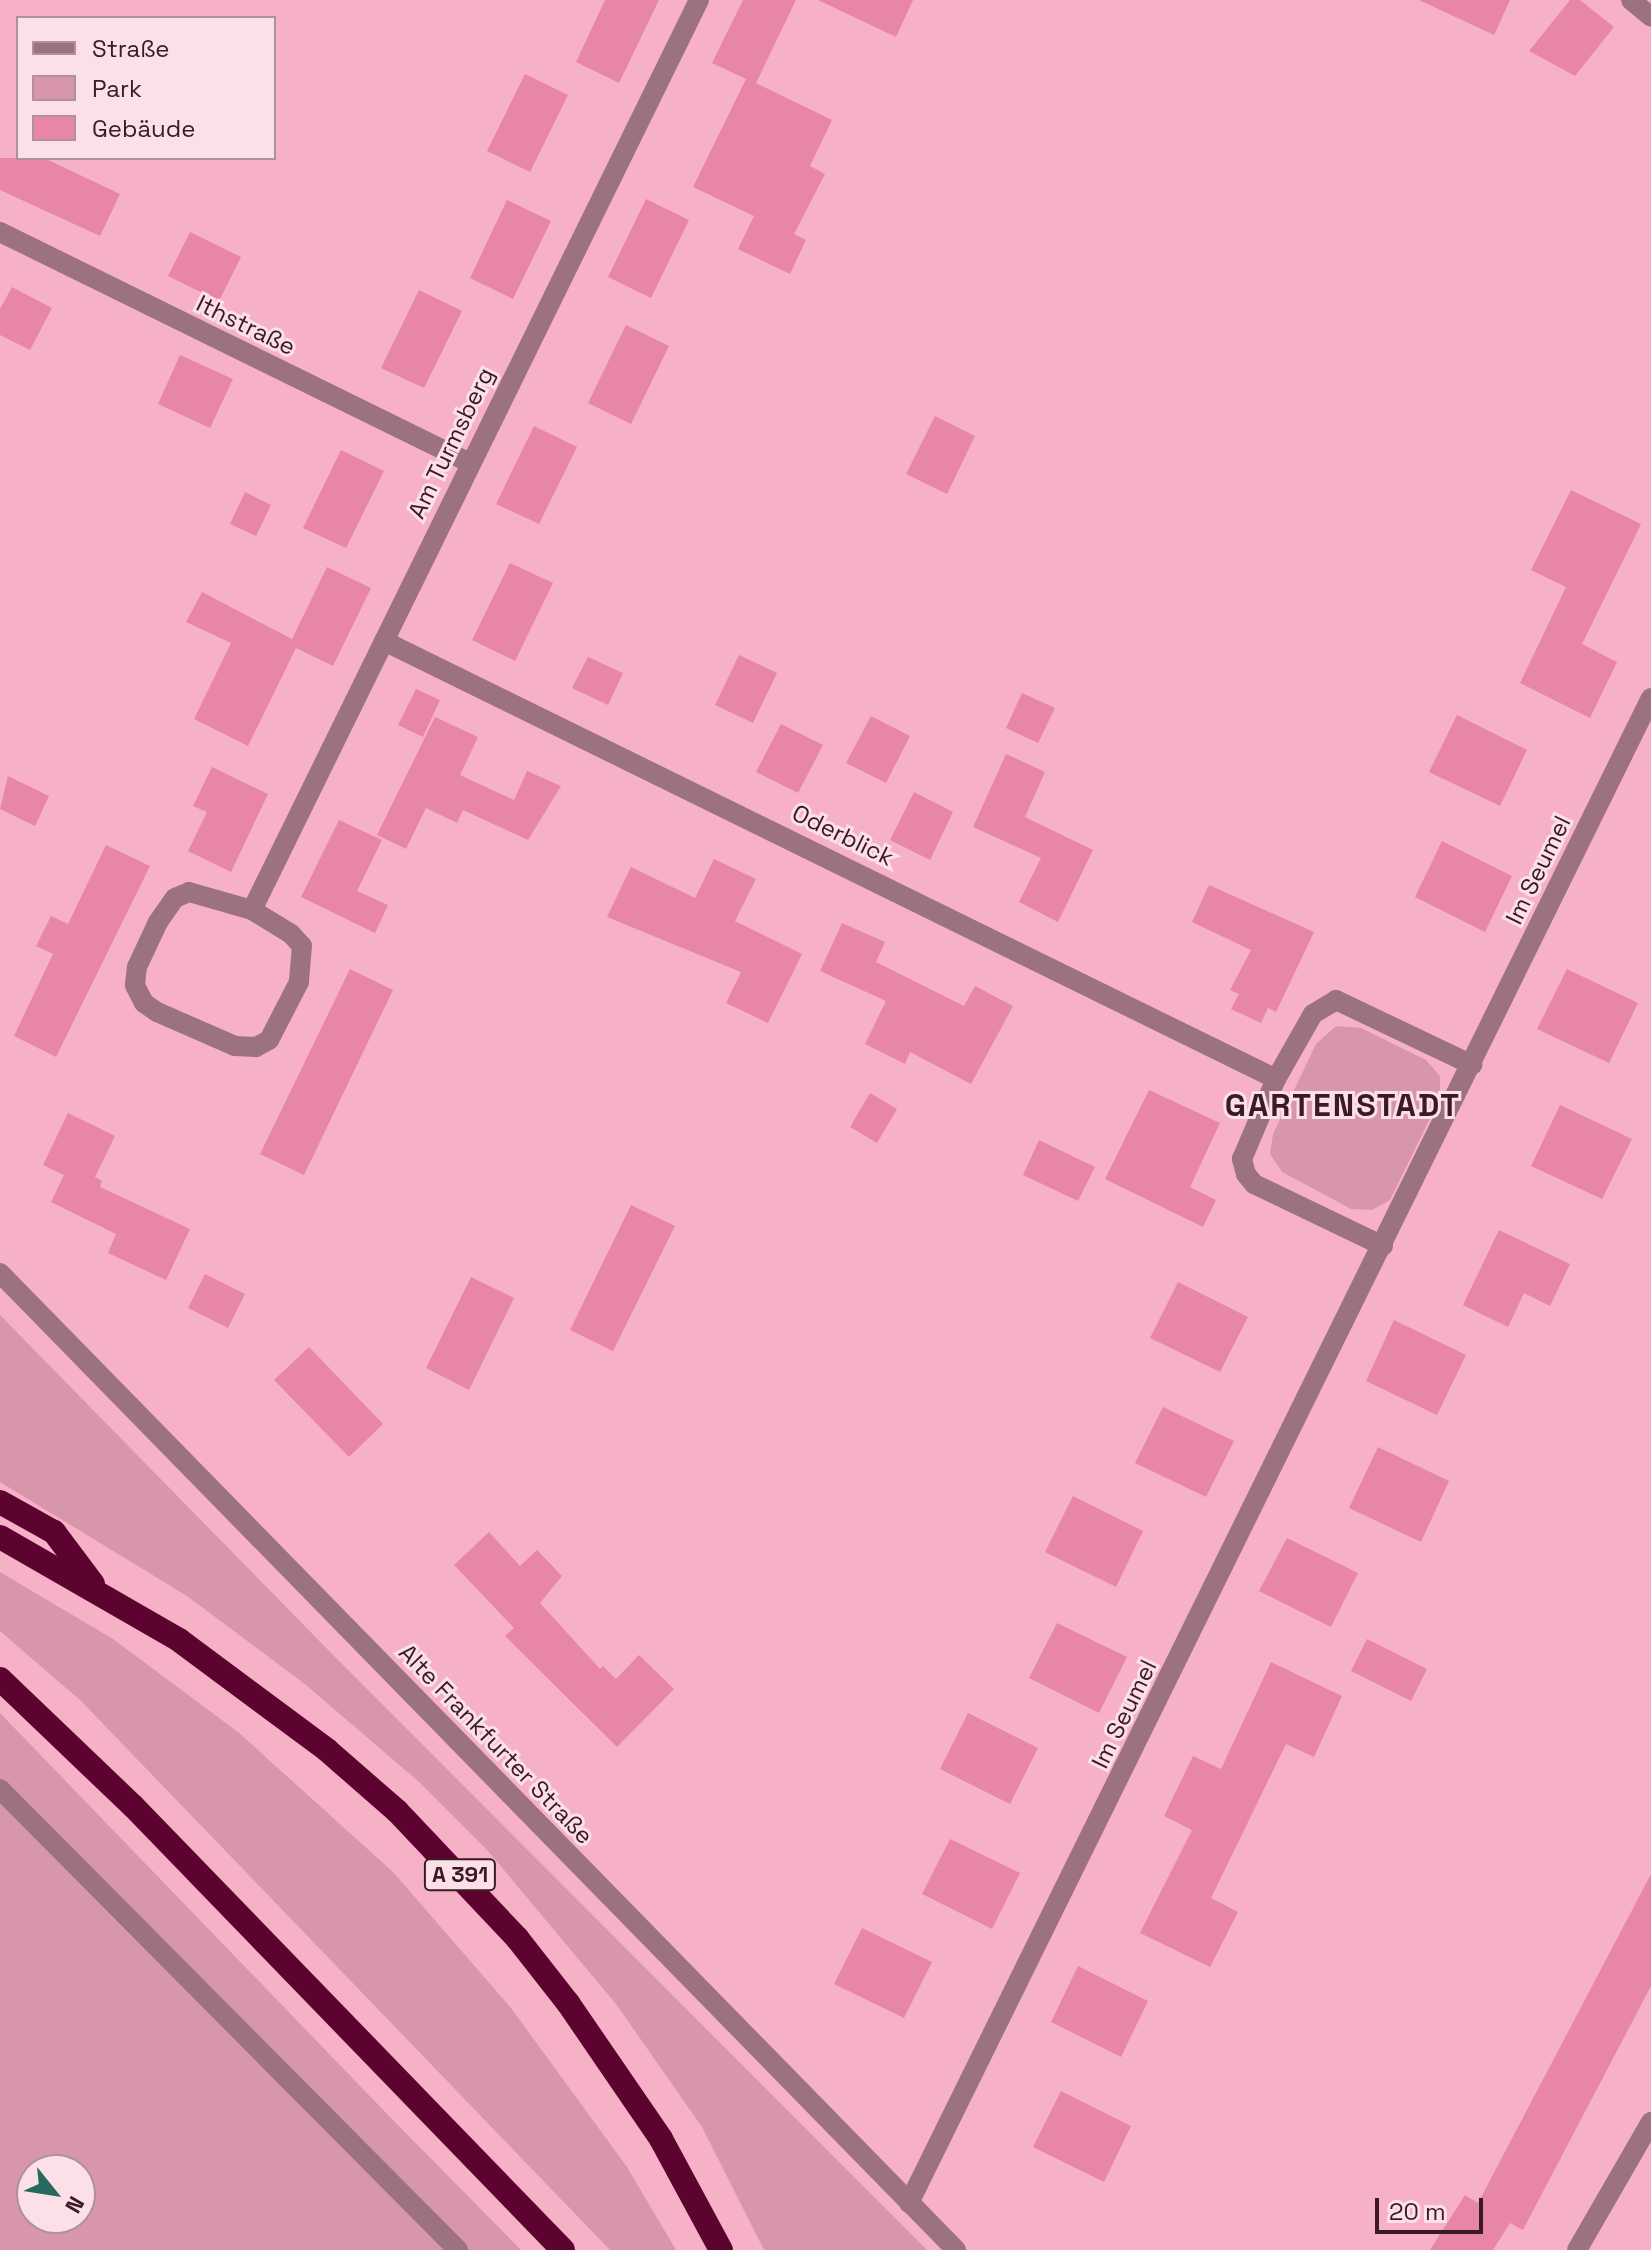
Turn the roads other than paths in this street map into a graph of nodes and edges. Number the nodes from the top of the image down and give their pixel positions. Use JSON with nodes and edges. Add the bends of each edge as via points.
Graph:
{"nodes":[{"id":1,"x":699,"y":0,"type":"edge"},
{"id":2,"x":1631,"y":0,"type":"edge"},
{"id":3,"x":1651,"y":17,"type":"edge"},
{"id":4,"x":0,"y":232,"type":"edge"},
{"id":5,"x":470,"y":463,"type":"junction"},
{"id":6,"x":384,"y":641,"type":"junction"},
{"id":7,"x":1651,"y":698,"type":"edge"},
{"id":8,"x":252,"y":910,"type":"junction"},
{"id":9,"x":1472,"y":1065,"type":"junction"},
{"id":10,"x":1276,"y":1079,"type":"junction"},
{"id":11,"x":1383,"y":1246,"type":"junction"},
{"id":12,"x":0,"y":1273,"type":"edge"},
{"id":13,"x":0,"y":1502,"type":"edge"},
{"id":14,"x":0,"y":1537,"type":"edge"},
{"id":15,"x":100,"y":1592,"type":"junction"},
{"id":16,"x":0,"y":1679,"type":"edge"},
{"id":17,"x":0,"y":1789,"type":"edge"},
{"id":18,"x":1651,"y":2122,"type":"edge"},
{"id":19,"x":909,"y":2203,"type":"junction"},
{"id":20,"x":458,"y":2250,"type":"edge"},
{"id":21,"x":563,"y":2250,"type":"edge"},
{"id":22,"x":721,"y":2250,"type":"edge"},
{"id":23,"x":956,"y":2250,"type":"edge"},
{"id":24,"x":1577,"y":2250,"type":"edge"}],
"edges":[{"from":1,"to":5,"type":"street","name":"Am Turmsberg"},
{"from":2,"to":3,"type":"street"},
{"from":4,"to":5,"type":"street","name":"Ithstraße"},
{"from":5,"to":6,"type":"street","name":"Am Turmsberg"},
{"from":6,"to":8,"type":"street","name":"Am Turmsberg"},
{"from":6,"to":10,"type":"street","name":"Oderblick"},
{"from":7,"to":9,"type":"street","name":"Im Seumel"},
{"from":8,"to":8,"type":"street","via":[[302,946],[299,982],[269,1040],[256,1047],[235,1046],[144,1003],[135,985],[137,967],[175,898],[207,894]]},
{"from":9,"to":10,"type":"street","via":[[1336,1000],[1313,1014]]},
{"from":9,"to":11,"type":"street","name":"Im Seumel"},
{"from":10,"to":11,"type":"street","via":[[1242,1159],[1246,1174],[1254,1184]]},
{"from":11,"to":19,"type":"street","name":"Im Seumel"},
{"from":12,"to":19,"type":"street","name":"Alte Frankfurter Straße"},
{"from":13,"to":15,"type":"highway","via":[[54,1532]]},
{"from":14,"to":15,"type":"highway","number":"A 391"},
{"from":15,"to":22,"type":"highway","number":"A 391","via":[[179,1640],[327,1750],[462,1877],[517,1938],[616,2070]]},
{"from":16,"to":21,"type":"highway","via":[[133,1806]]},
{"from":17,"to":20,"type":"street"},
{"from":18,"to":24,"type":"street"},
{"from":19,"to":23,"type":"street","name":"Alte Frankfurter Straße"}]}
